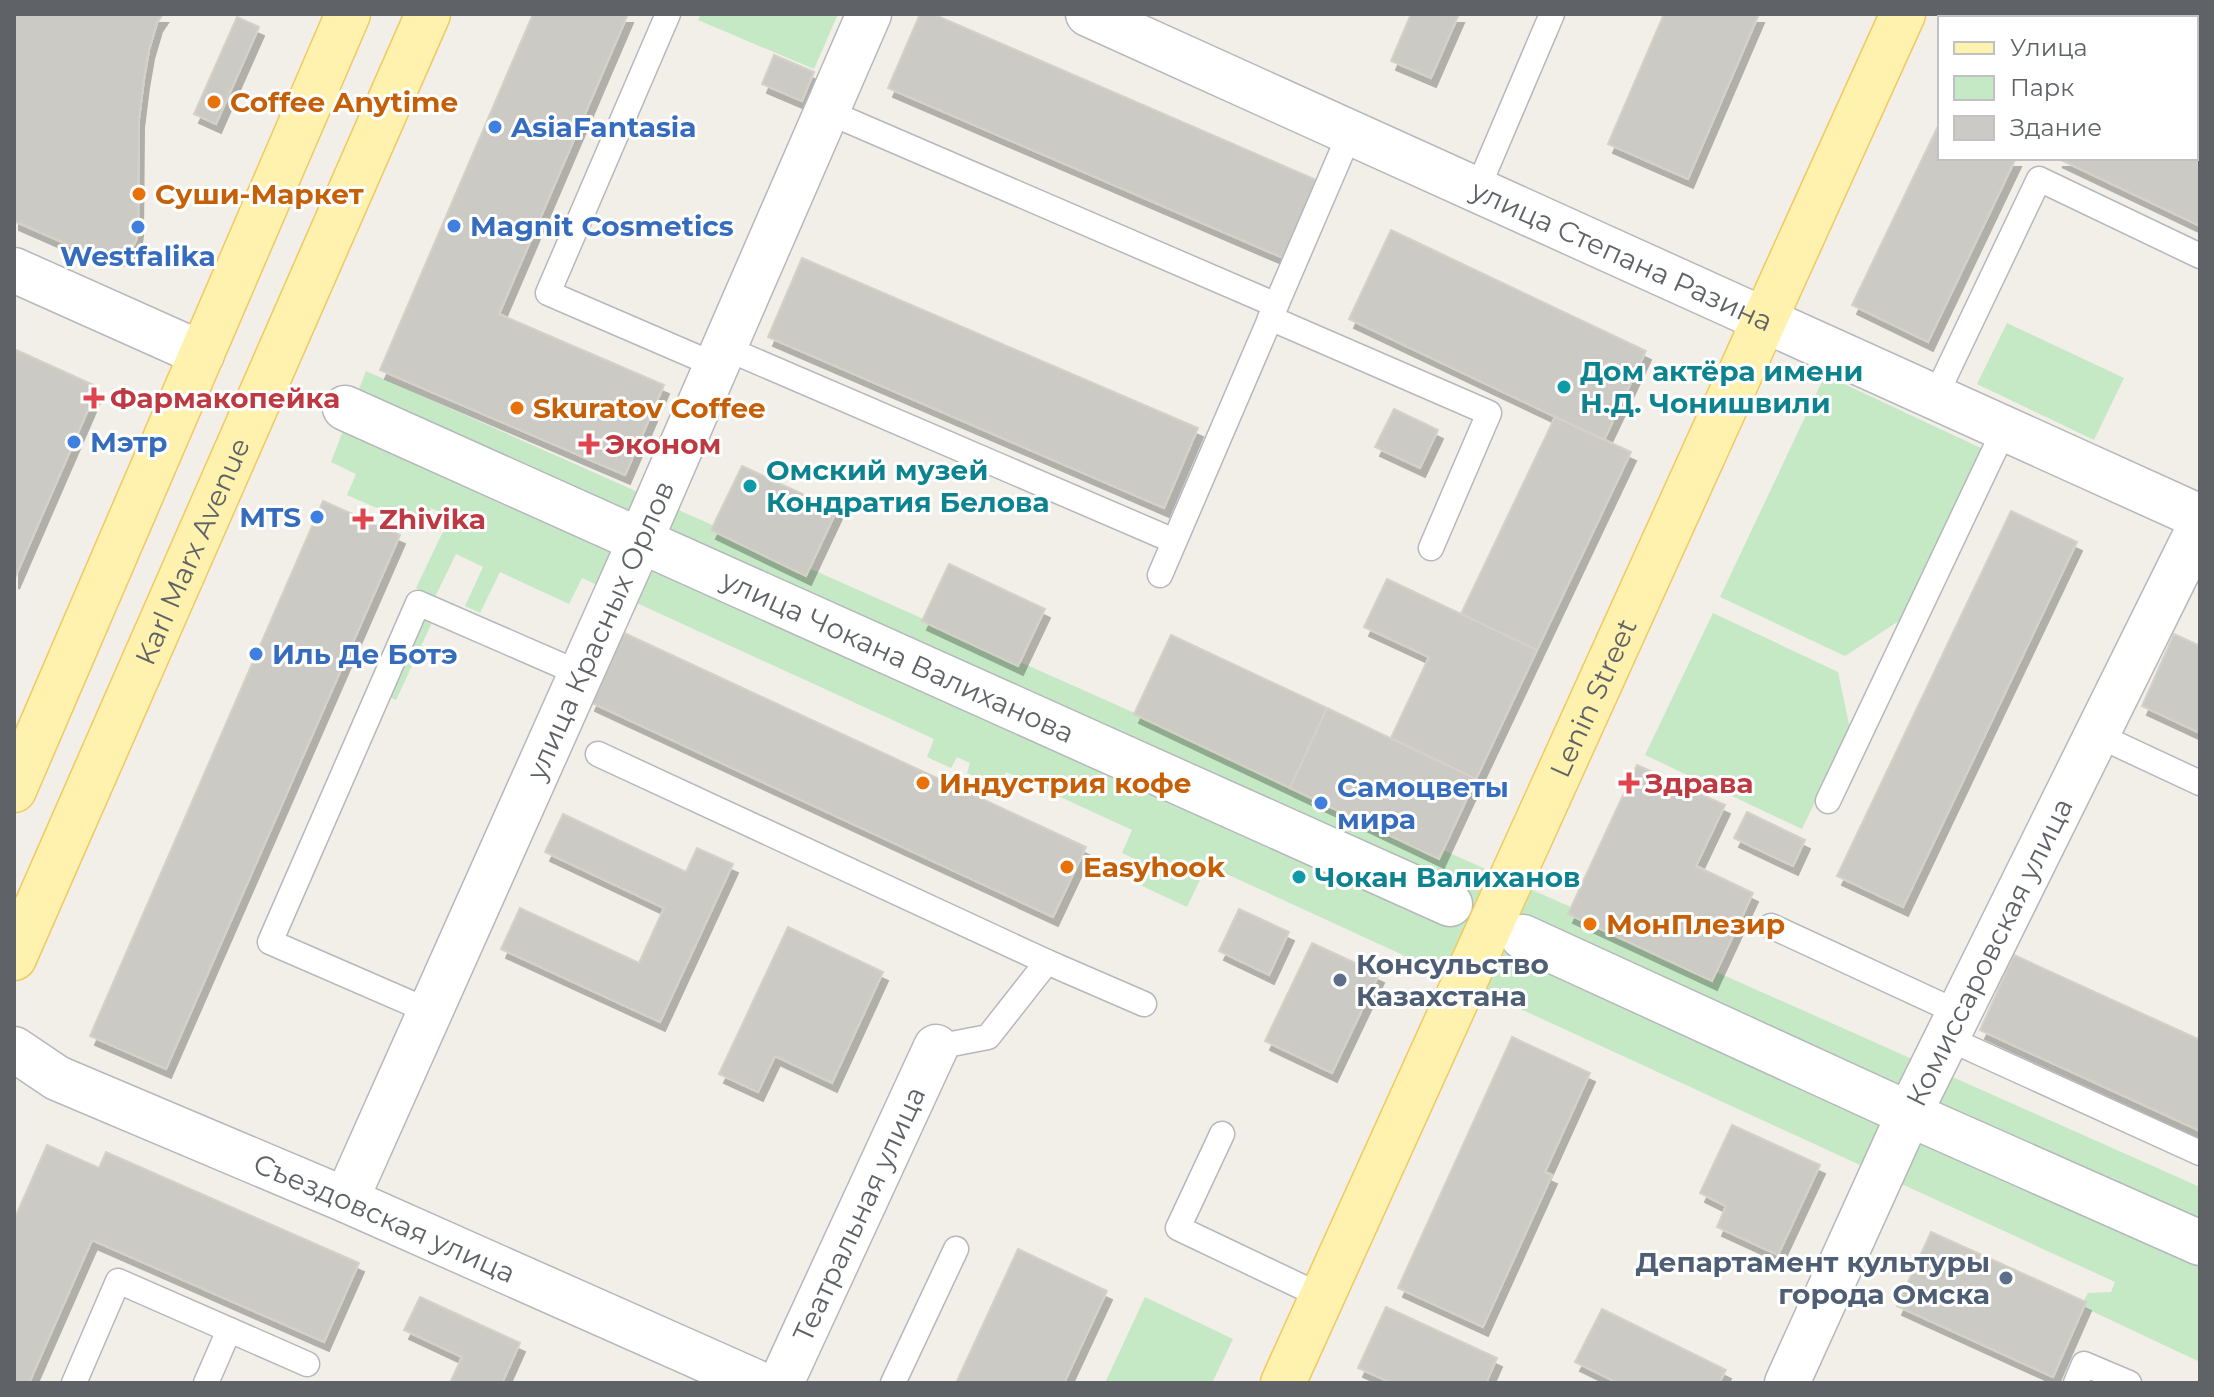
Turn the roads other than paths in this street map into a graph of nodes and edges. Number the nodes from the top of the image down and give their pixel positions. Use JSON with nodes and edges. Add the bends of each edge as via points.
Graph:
{"nodes":[{"id":1,"x":348,"y":14,"type":"edge"},
{"id":2,"x":428,"y":14,"type":"edge"},
{"id":3,"x":668,"y":14,"type":"edge"},
{"id":4,"x":869,"y":14,"type":"edge"},
{"id":5,"x":1088,"y":14,"type":"edge"},
{"id":6,"x":1552,"y":14,"type":"edge"},
{"id":7,"x":1903,"y":14,"type":"edge"},
{"id":8,"x":826,"y":111,"type":"junction"},
{"id":9,"x":1350,"y":133,"type":"junction"},
{"id":10,"x":1477,"y":190,"type":"junction"},
{"id":11,"x":2200,"y":256,"type":"edge"},
{"id":12,"x":14,"y":270,"type":"edge"},
{"id":13,"x":1273,"y":312,"type":"junction"},
{"id":14,"x":1765,"y":321,"type":"junction"},
{"id":15,"x":202,"y":354,"type":"junction"},
{"id":16,"x":719,"y":356,"type":"junction"},
{"id":17,"x":1935,"y":397,"type":"junction"},
{"id":18,"x":345,"y":408,"type":"dead end"},
{"id":19,"x":2005,"y":428,"type":"junction"},
{"id":20,"x":2197,"y":511,"type":"edge"},
{"id":21,"x":641,"y":539,"type":"junction"},
{"id":22,"x":1174,"y":541,"type":"junction"},
{"id":23,"x":1431,"y":548,"type":"dead end"},
{"id":24,"x":1160,"y":575,"type":"dead end"},
{"id":25,"x":581,"y":674,"type":"junction"},
{"id":26,"x":2097,"y":735,"type":"junction"},
{"id":27,"x":598,"y":754,"type":"dead end"},
{"id":28,"x":2200,"y":783,"type":"edge"},
{"id":29,"x":14,"y":790,"type":"edge"},
{"id":30,"x":1828,"y":801,"type":"dead end"},
{"id":31,"x":1450,"y":904,"type":"dead end"},
{"id":32,"x":1771,"y":926,"type":"dead end"},
{"id":33,"x":1523,"y":937,"type":"dead end"},
{"id":34,"x":14,"y":958,"type":"edge"},
{"id":35,"x":1047,"y":962,"type":"junction"},
{"id":36,"x":1144,"y":1004,"type":"dead end"},
{"id":37,"x":431,"y":1012,"type":"junction"},
{"id":38,"x":1953,"y":1026,"type":"junction"},
{"id":39,"x":936,"y":1047,"type":"joint"},
{"id":40,"x":14,"y":1049,"type":"edge"},
{"id":41,"x":1909,"y":1114,"type":"junction"},
{"id":42,"x":1222,"y":1134,"type":"dead end"},
{"id":43,"x":2200,"y":1153,"type":"edge"},
{"id":44,"x":346,"y":1200,"type":"junction"},
{"id":45,"x":2200,"y":1243,"type":"edge"},
{"id":46,"x":956,"y":1249,"type":"dead end"},
{"id":47,"x":1323,"y":1297,"type":"junction"},
{"id":48,"x":229,"y":1330,"type":"junction"},
{"id":49,"x":307,"y":1364,"type":"dead end"},
{"id":50,"x":1292,"y":1380,"type":"edge"},
{"id":51,"x":74,"y":1383,"type":"edge"},
{"id":52,"x":206,"y":1383,"type":"edge"},
{"id":53,"x":758,"y":1383,"type":"edge"},
{"id":54,"x":781,"y":1383,"type":"edge"},
{"id":55,"x":893,"y":1383,"type":"edge"},
{"id":56,"x":1787,"y":1383,"type":"edge"},
{"id":57,"x":2076,"y":1383,"type":"edge"},
{"id":58,"x":2129,"y":1383,"type":"edge"}],
"edges":[{"from":1,"to":15,"type":"main road"},
{"from":2,"to":34,"type":"main road","name":"Karl Marx Avenue"},
{"from":3,"to":16,"type":"lane","via":[[548,293]]},
{"from":4,"to":8,"type":"street","name":"улица Красных Орлов"},
{"from":5,"to":9,"type":"street","name":"улица Степана Разина"},
{"from":6,"to":10,"type":"lane"},
{"from":7,"to":14,"type":"main road","name":"Lenin Street"},
{"from":8,"to":13,"type":"lane"},
{"from":8,"to":16,"type":"street","name":"улица Красных Орлов"},
{"from":9,"to":10,"type":"street","name":"улица Степана Разина"},
{"from":9,"to":13,"type":"lane"},
{"from":10,"to":14,"type":"street","name":"улица Степана Разина"},
{"from":11,"to":17,"type":"lane","via":[[2039,179]]},
{"from":12,"to":15,"type":"street"},
{"from":13,"to":22,"type":"lane"},
{"from":13,"to":23,"type":"lane","via":[[1489,413]]},
{"from":14,"to":17,"type":"street","name":"улица Степана Разина"},
{"from":14,"to":47,"type":"main road","name":"Lenin Street"},
{"from":15,"to":29,"type":"main road"},
{"from":16,"to":21,"type":"street","name":"улица Красных Орлов"},
{"from":16,"to":22,"type":"lane"},
{"from":17,"to":19,"type":"street","name":"улица Степана Разина"},
{"from":18,"to":21,"type":"street","name":"улица Чокана Валиханова"},
{"from":19,"to":20,"type":"street","name":"улица Степана Разина"},
{"from":19,"to":30,"type":"lane"},
{"from":20,"to":26,"type":"street","name":"Комиссаровская улица"},
{"from":21,"to":25,"type":"street","name":"улица Красных Орлов"},
{"from":21,"to":31,"type":"street","name":"улица Чокана Валиханова"},
{"from":22,"to":24,"type":"lane"},
{"from":25,"to":37,"type":"street","name":"улица Красных Орлов"},
{"from":25,"to":37,"type":"lane","via":[[418,603],[270,942]]},
{"from":26,"to":28,"type":"lane"},
{"from":26,"to":38,"type":"street","name":"Комиссаровская улица"},
{"from":27,"to":35,"type":"lane"},
{"from":32,"to":38,"type":"lane"},
{"from":33,"to":41,"type":"street"},
{"from":35,"to":36,"type":"lane"},
{"from":35,"to":39,"type":"lane","via":[[988,1037]]},
{"from":37,"to":44,"type":"street","name":"улица Красных Орлов"},
{"from":38,"to":41,"type":"street","name":"Комиссаровская улица"},
{"from":38,"to":43,"type":"lane"},
{"from":39,"to":54,"type":"street","name":"Театральная улица"},
{"from":40,"to":44,"type":"street","name":"Съездовская улица","via":[[57,1078]]},
{"from":41,"to":45,"type":"street"},
{"from":41,"to":56,"type":"street","name":"Комиссаровская улица"},
{"from":42,"to":47,"type":"lane","via":[[1178,1228]]},
{"from":44,"to":53,"type":"street","name":"Съездовская улица"},
{"from":46,"to":55,"type":"lane"},
{"from":47,"to":50,"type":"main road","name":"Lenin Street"},
{"from":48,"to":49,"type":"lane"},
{"from":48,"to":51,"type":"lane","via":[[118,1281]]},
{"from":48,"to":52,"type":"lane"},
{"from":57,"to":58,"type":"lane","via":[[2084,1364]]}]}
